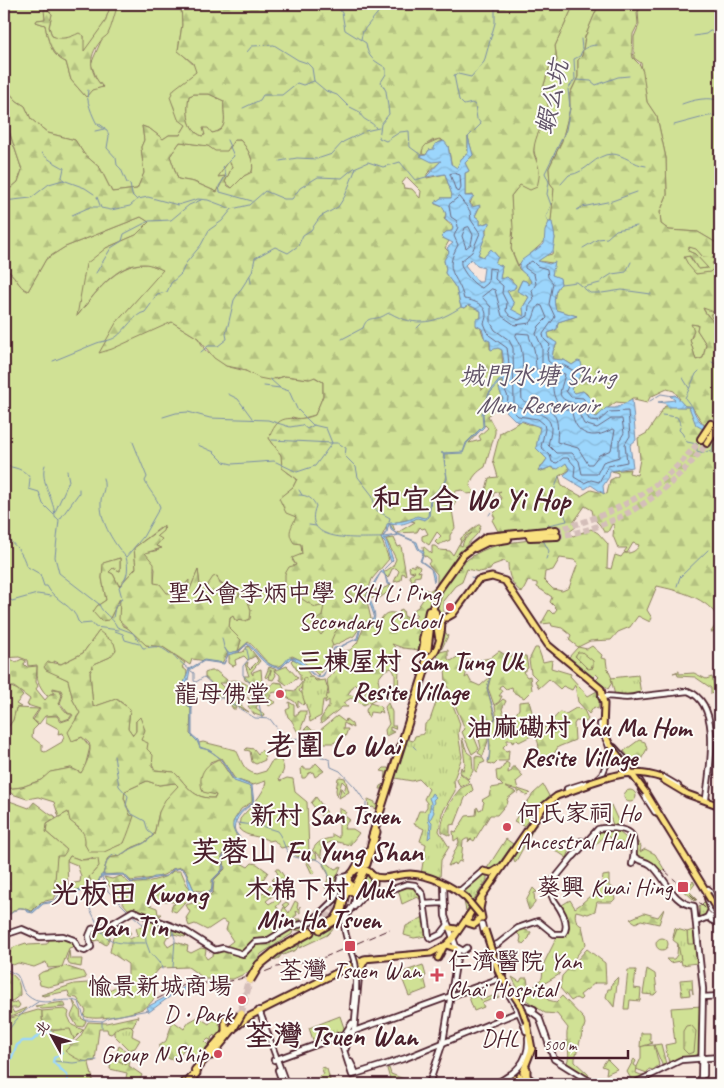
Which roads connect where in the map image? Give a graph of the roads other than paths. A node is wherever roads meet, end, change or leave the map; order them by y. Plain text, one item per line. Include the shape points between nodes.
1 (710, 424) tunnel mouth
2 (718, 426) tunnel mouth
3 (557, 533) tunnel mouth
4 (460, 560) junction
5 (438, 590) junction
6 (453, 614) junction
7 (437, 615) junction
8 (428, 622) dead end
9 (442, 626) junction
10 (439, 638) junction
11 (424, 640) junction
12 (429, 658) junction
13 (602, 697) junction
14 (410, 724) dead end
15 (602, 725) junction
16 (619, 752) junction
17 (610, 755) junction
18 (631, 766) junction
19 (395, 772) dead end
20 (604, 772) junction
21 (637, 773) junction
22 (628, 775) junction
23 (647, 776) junction
24 (609, 778) junction
25 (641, 782) junction
26 (678, 787) junction
27 (567, 790) junction
28 (706, 800) junction
29 (720, 805) edge
30 (657, 812) junction
31 (376, 830) junction
32 (591, 837) junction
33 (371, 842) tunnel mouth
34 (576, 854) junction
35 (499, 868) junction
36 (694, 871) junction
37 (484, 872) junction
38 (355, 881) junction
39 (489, 883) junction
40 (372, 886) junction
41 (463, 889) junction
42 (391, 890) junction
43 (448, 890) junction
44 (487, 890) junction
45 (457, 891) junction
46 (708, 894) junction
47 (365, 895) junction
48 (465, 898) junction
49 (444, 903) junction
50 (425, 904) junction
51 (352, 907) junction
52 (473, 907) junction
53 (720, 912) edge
54 (469, 915) junction
55 (480, 919) junction
56 (709, 920) junction
57 (697, 923) junction
58 (720, 924) edge
59 (320, 929) dead end
60 (310, 932) joint
61 (451, 932) junction
62 (4, 935) edge
63 (491, 944) junction
64 (445, 946) junction
65 (456, 947) junction
66 (467, 948) dead end
67 (370, 956) junction
68 (438, 958) dead end
69 (355, 961) junction
70 (257, 966) junction
71 (346, 967) junction
72 (358, 973) junction
73 (501, 976) junction
74 (250, 978) tunnel mouth
75 (454, 991) junction
76 (450, 996) junction
77 (720, 997) edge
78 (704, 998) junction
79 (442, 999) junction
80 (714, 999) junction
81 (355, 1002) junction
82 (705, 1005) junction
83 (446, 1007) junction
84 (521, 1010) junction
85 (260, 1014) junction
86 (225, 1019) dead end
87 (353, 1021) junction
88 (526, 1023) junction
89 (233, 1025) junction
90 (354, 1030) junction
91 (339, 1036) junction
92 (442, 1042) junction
93 (345, 1048) junction
94 (530, 1050) junction
95 (211, 1053) junction
96 (701, 1058) junction
97 (276, 1059) junction
98 (720, 1059) edge
99 (524, 1066) junction
100 (196, 1071) joint
101 (353, 1073) junction
102 (583, 1078) junction
103 (520, 1081) edge
104 (501, 1083) edge
105 (185, 1084) edge
106 (284, 1084) edge
107 (428, 1084) edge
108 (495, 1084) edge
109 (552, 1084) edge
110 (594, 1084) edge
111 (633, 1084) edge
112 (702, 1084) edge

1 - 2 highway via 704,441
3 - 4 highway via 487,540
4 - 5 highway
4 - 7 highway via 445,584
5 - 11 highway via 428,613
5 - 31 highway via 423,676
6 - 7 main road via 446,618
6 - 9 main road
6 - 13 main road via 478,580 492,576 502,579 510,586 548,645 597,686
7 - 9 main road
7 - 10 highway
7 - 12 highway
8 - 11 main road
9 - 10 main road
10 - 12 main road via 435,653
11 - 12 main road via 422,651
13 - 15 main road
13 - 28 main road via 624,699 687,690 692,692 710,716
14 - 19 highway
15 - 16 main road
15 - 17 main road
15 - 30 main road, bridge via 610,745
16 - 17 main road
16 - 18 main road
17 - 20 main road
18 - 21 main road
18 - 22 main road
20 - 24 main road
20 - 27 main road via 596,780
21 - 22 main road
21 - 23 main road
21 - 25 main road
21 - 26 main road via 662,776
22 - 24 main road
22 - 30 main road
23 - 25 main road
23 - 26 main road
24 - 27 main road
25 - 30 main road
26 - 27 main road, bridge via 657,776 631,772 616,773
26 - 28 main road
27 - 35 main road via 542,804
27 - 44 main road via 544,806
28 - 29 main road
30 - 36 main road
31 - 33 highway
31 - 38 highway
32 - 34 main road
32 - 34 main road via 581,844
32 - 57 main road via 600,828 628,831 632,837 632,864 640,861 651,865 679,901 694,905
34 - 63 main road via 548,888 567,925 563,934 554,934 538,921 518,928 500,942
35 - 37 main road
35 - 39 main road
36 - 46 main road
36 - 53 main road
37 - 39 main road
37 - 41 main road
38 - 40 main road
38 - 45 main road via 403,874 420,875
38 - 47 main road
38 - 51 main road via 356,900
38 - 59 highway, bridge via 335,920
38 - 62 main road via 340,878 338,895 308,923 290,927 268,941 255,942 242,954 223,948 214,949 186,931 131,911 120,920 90,933 90,947 83,951 73,940 61,935 40,937 23,929
39 - 52 main road
40 - 42 main road via 373,892 378,894
40 - 43 main road via 380,880 408,876 424,878 444,885
40 - 47 main road
41 - 45 main road
41 - 48 main road
42 - 47 main road via 379,896
42 - 50 main road via 408,882 418,884 423,890
43 - 48 main road
43 - 49 main road
44 - 52 main road
44 - 55 main road via 480,906
45 - 48 main road
46 - 53 main road, bridge
46 - 56 main road
47 - 51 main road
48 - 55 main road, bridge
49 - 50 main road
49 - 61 main road
50 - 61 main road via 428,936 431,939
51 - 81 main road, bridge via 346,927 357,967
52 - 54 main road
52 - 61 main road
53 - 56 main road
54 - 55 main road via 469,924 474,926
54 - 61 main road
55 - 63 main road, bridge
55 - 88 main road, bridge via 498,973 521,1007
55 - 88 main road, bridge via 499,973 522,1006
56 - 57 main road
56 - 58 main road
57 - 78 main road
60 - 70 highway via 274,952
60 - 70 highway via 270,952
61 - 64 main road
61 - 65 main road
61 - 67 main road via 444,943 432,950
63 - 73 main road
63 - 73 main road
64 - 65 main road
64 - 67 main road via 426,954
64 - 68 main road
65 - 66 main road via 462,951
65 - 75 main road
65 - 76 main road
67 - 69 main road
67 - 72 main road via 363,961
69 - 71 main road
69 - 72 main road
69 - 85 main road
70 - 74 highway, bridge
71 - 72 main road
71 - 85 main road
72 - 81 main road
73 - 75 main road
73 - 76 main road
73 - 84 main road
73 - 84 main road via 506,992
75 - 76 main road
76 - 79 main road
76 - 83 main road
76 - 90 main road
76 - 92 main road
77 - 78 main road
77 - 80 main road
78 - 80 main road
78 - 82 main road
78 - 96 main road
79 - 83 main road
79 - 90 main road
80 - 82 main road
81 - 87 main road
82 - 96 main road
83 - 92 main road
84 - 92 main road
84 - 94 main road
84 - 102 main road via 533,1011 539,1017 553,1057 563,1069
84 - 102 main road via 536,1010 554,1056
85 - 89 main road
85 - 97 main road via 273,1042
85 - 97 main road via 264,1035
86 - 89 main road
87 - 90 main road
87 - 91 main road
88 - 94 main road
88 - 94 main road
89 - 95 highway
89 - 95 main road
90 - 91 main road
90 - 93 main road
91 - 93 main road
91 - 93 main road
91 - 97 main road
92 - 101 main road via 400,1060
92 - 107 main road
93 - 101 main road
93 - 101 main road
94 - 99 main road
94 - 103 main road
95 - 100 highway
96 - 98 main road
96 - 98 main road
96 - 111 main road via 678,1061
96 - 112 main road
97 - 106 main road
99 - 103 main road
99 - 103 highway via 526,1077
99 - 104 main road
100 - 105 highway
102 - 110 main road
103 - 104 main road
103 - 109 highway
104 - 108 main road

